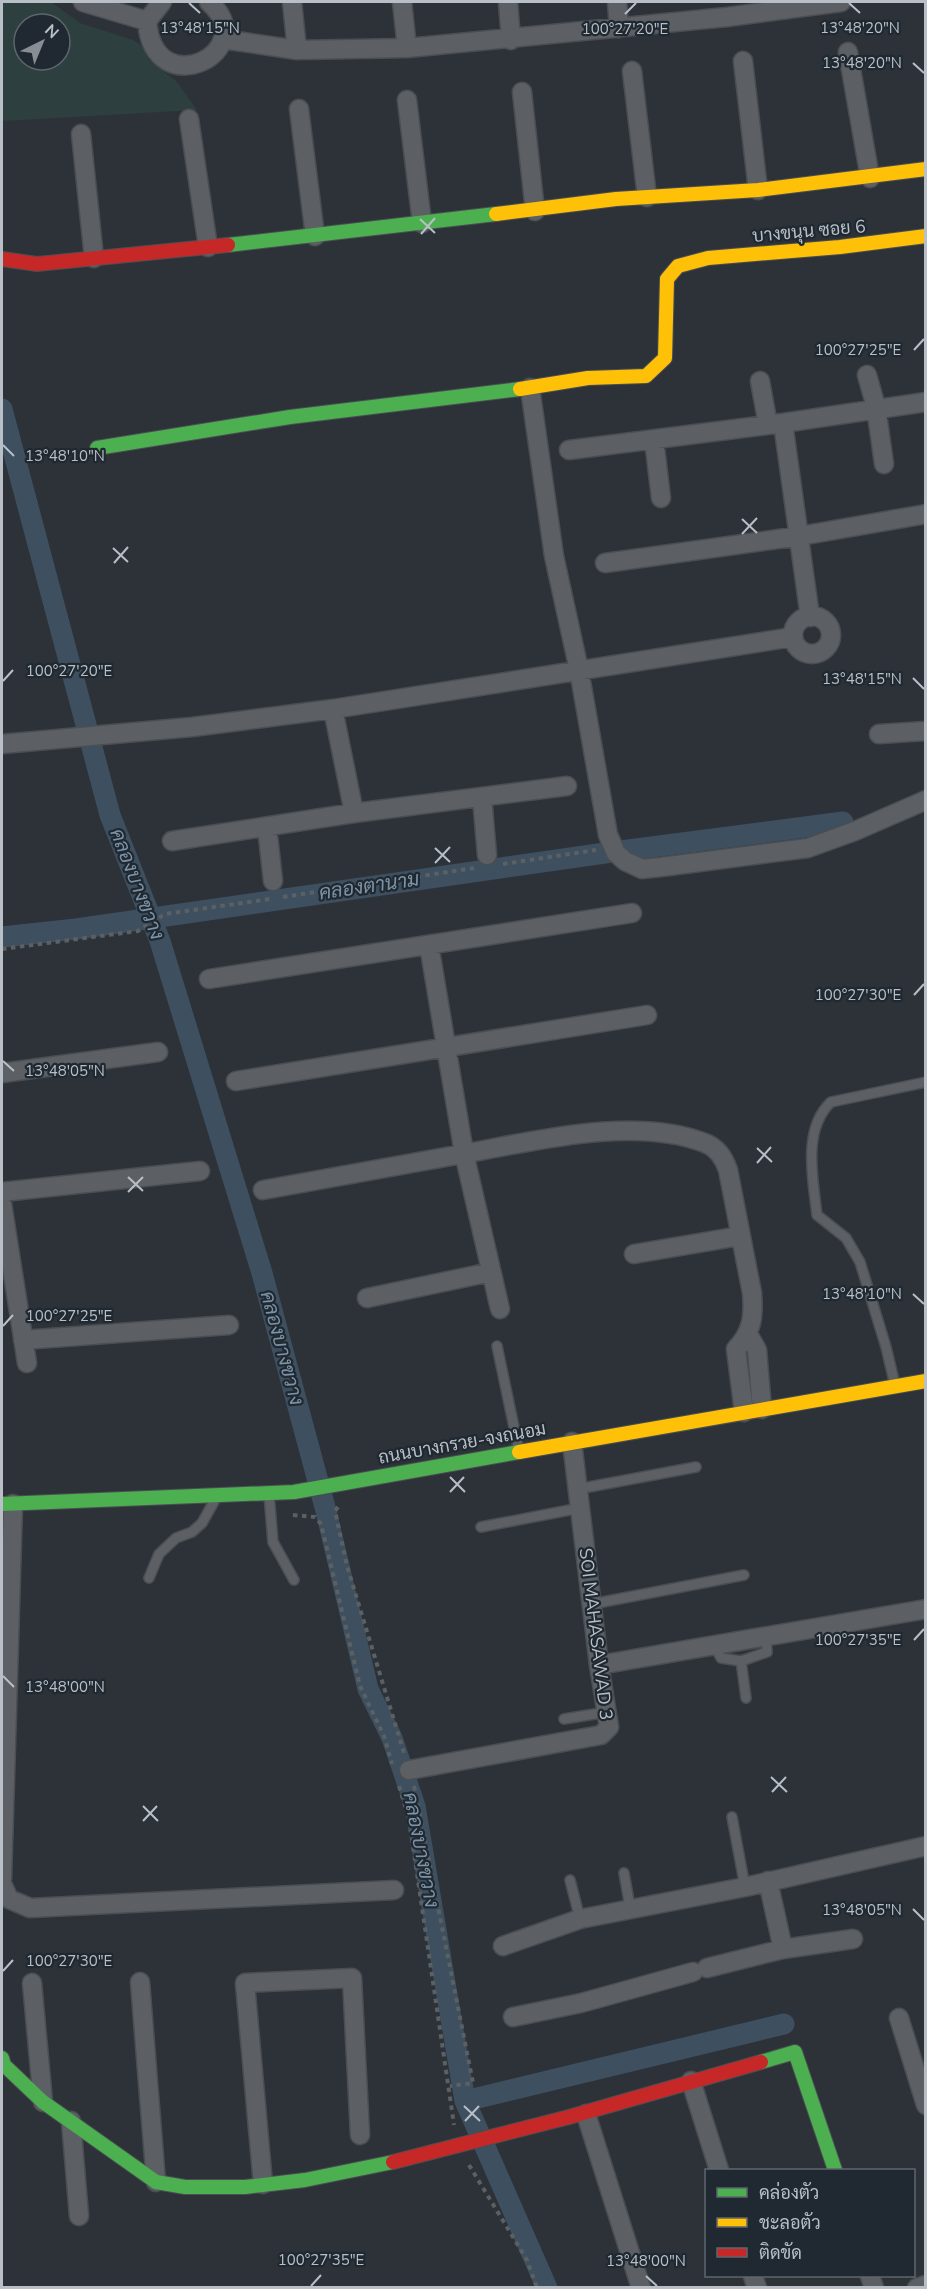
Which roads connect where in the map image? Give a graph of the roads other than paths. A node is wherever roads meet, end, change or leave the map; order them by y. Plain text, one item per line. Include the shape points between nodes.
1 (84, 2) edge
2 (162, 2) edge
3 (209, 2) edge
4 (292, 2) edge
5 (402, 2) edge
6 (508, 2) edge
7 (617, 2) edge
8 (836, 2) edge
9 (842, 2) edge
10 (726, 9) edge
11 (147, 21) junction
12 (620, 28) junction
13 (223, 39) junction
14 (511, 40) junction
15 (407, 48) junction
16 (297, 50) junction
17 (848, 52) dead end
18 (743, 61) dead end
19 (632, 71) dead end
20 (522, 92) dead end
21 (407, 100) dead end
22 (299, 109) dead end
23 (189, 120) dead end
24 (81, 134) dead end
25 (926, 169) edge
26 (870, 178) junction
27 (758, 190) junction
28 (647, 197) junction
29 (535, 211) junction
30 (422, 222) junction
31 (315, 236) junction
32 (926, 236) edge
33 (208, 247) junction
34 (94, 258) junction
35 (2, 259) edge
36 (867, 375) dead end
37 (760, 381) dead end
38 (530, 388) junction
39 (926, 402) edge
40 (876, 407) junction
41 (775, 424) junction
42 (654, 440) junction
43 (97, 448) dead end
44 (569, 450) dead end
45 (884, 464) dead end
46 (661, 498) dead end
47 (925, 517) edge
48 (800, 536) junction
49 (605, 564) dead end
50 (810, 617) junction
51 (793, 637) junction
52 (579, 670) junction
53 (333, 709) junction
54 (926, 731) edge
55 (879, 734) dead end
56 (2, 744) edge
57 (567, 786) dead end
58 (482, 797) junction
59 (926, 800) edge
60 (354, 813) junction
61 (267, 827) junction
62 (172, 841) dead end
63 (488, 862) road end
64 (273, 881) dead end
65 (632, 913) dead end
66 (429, 945) junction
67 (209, 979) dead end
68 (647, 1015) dead end
69 (447, 1046) junction
70 (158, 1052) dead end
71 (2, 1073) edge
72 (236, 1081) dead end
73 (926, 1082) edge
74 (464, 1153) junction
75 (200, 1171) dead end
76 (263, 1190) dead end
77 (2, 1192) edge
78 (2, 1204) edge
79 (740, 1236) junction
80 (634, 1254) dead end
81 (491, 1272) junction
82 (367, 1298) dead end
83 (500, 1309) dead end
84 (229, 1325) dead end
85 (749, 1336) junction
86 (23, 1340) junction
87 (497, 1346) dead end
88 (27, 1363) dead end
89 (926, 1381) edge
90 (895, 1386) junction
91 (762, 1409) junction
92 (744, 1412) junction
93 (572, 1442) junction
94 (519, 1451) junction
95 (696, 1467) dead end
96 (578, 1489) junction
97 (269, 1494) junction
98 (217, 1497) junction
99 (7, 1504) edge
100 (580, 1508) junction
101 (481, 1527) dead end
102 (744, 1575) dead end
103 (149, 1578) dead end
104 (294, 1580) dead end
105 (592, 1604) junction
106 (926, 1609) edge
107 (766, 1636) junction
108 (714, 1645) junction
109 (741, 1661) junction
110 (599, 1665) junction
111 (746, 1698) dead end
112 (607, 1713) junction
113 (564, 1719) dead end
114 (409, 1770) dead end
115 (732, 1817) dead end
116 (925, 1850) edge
117 (624, 1873) dead end
118 (2, 1879) edge
119 (570, 1880) dead end
120 (768, 1881) junction
121 (2, 1884) edge
122 (745, 1887) junction
123 (394, 1890) dead end
124 (630, 1907) junction
125 (580, 1919) junction
126 (853, 1939) dead end
127 (503, 1946) dead end
128 (783, 1948) junction
129 (140, 1982) dead end
130 (32, 1983) dead end
131 (513, 2017) dead end
132 (899, 2018) dead end
133 (2, 2062) edge
134 (691, 2081) junction
135 (43, 2102) junction
136 (926, 2104) edge
137 (577, 2115) junction
138 (70, 2121) junction
139 (360, 2135) dead end
140 (719, 2169) edge
141 (835, 2169) edge
142 (156, 2182) junction
143 (263, 2184) junction
144 (79, 2216) dead end
145 (926, 2285) edge
146 (640, 2288) edge
147 (917, 2288) edge

1 - 11 street
2 - 11 street
3 - 13 street via 220,13
4 - 16 street
5 - 15 street
6 - 14 street
7 - 12 street
8 - 9 street
8 - 10 street
10 - 12 street
11 - 13 street via 154,48 171,63 202,63 212,57
12 - 14 street
13 - 16 street
14 - 15 street
15 - 16 street
17 - 26 street
18 - 27 street
19 - 28 street
20 - 29 street
21 - 30 street
22 - 31 street
23 - 33 street
24 - 34 street
25 - 26 street
26 - 27 street
27 - 28 street
28 - 29 street
29 - 30 street
30 - 31 street
31 - 33 street
32 - 38 street, บางขนุน ซอย 6 via 708,258 678,266 667,279 665,358 654,370 646,376 588,378
33 - 34 street
34 - 35 street via 37,264
36 - 40 street
37 - 41 street
38 - 43 street, บางขนุน ซอย 6 via 211,428
38 - 52 street via 554,556
39 - 40 street
40 - 41 street
40 - 45 street
41 - 42 street
41 - 48 street
42 - 44 street
42 - 46 street
47 - 48 street
48 - 49 street
48 - 50 street
50 - 51 street via 798,623
50 - 51 street via 817,617 828,627 831,634 826,648 806,653
51 - 52 street
52 - 53 street
52 - 59 street via 608,835 616,853 642,869 808,848
53 - 56 street via 192,727
53 - 60 street
54 - 55 street
57 - 58 street
58 - 60 street
58 - 63 street
60 - 61 street
61 - 62 street
61 - 64 street
65 - 66 street
66 - 67 street
66 - 69 street
68 - 69 street
69 - 72 street
69 - 74 street
70 - 71 street
73 - 90 lane via 831,1102 821,1112 811,1161 818,1215 846,1238 860,1262
74 - 76 street
74 - 79 street via 591,1132 661,1133 708,1144 723,1156 729,1170
74 - 81 street
75 - 77 street
78 - 86 street
79 - 80 street
79 - 85 street via 753,1308
81 - 82 street
81 - 83 street
84 - 86 street
85 - 91 street via 757,1350
85 - 92 street via 736,1349
86 - 88 street
87 - 94 lane
89 - 90 street, ถนนบางกรวย-จงถนอม
90 - 91 street, ถนนบางกรวย-จงถนอม
91 - 92 street, ถนนบางกรวย-จงถนอม
92 - 93 street, ถนนบางกรวย-จงถนอม
93 - 94 street, ถนนบางกรวย-จงถนอม
93 - 96 street, SOI MAHASAWAD 3
94 - 97 street, ถนนบางกรวย-จงถนอม
95 - 96 lane
96 - 100 street, SOI MAHASAWAD 3
97 - 98 street, ถนนบางกรวย-จงถนอม
97 - 104 lane via 273,1542
98 - 99 street, ถนนบางกรวย-จงถนอม
98 - 103 lane via 202,1523 176,1538 159,1554
99 - 118 street
100 - 101 lane
100 - 105 street, SOI MAHASAWAD 3
102 - 105 lane
105 - 110 street, SOI MAHASAWAD 3
106 - 107 street
107 - 108 street
107 - 109 lane via 767,1652
108 - 109 lane via 721,1658
108 - 110 street
109 - 111 lane
110 - 112 street, SOI MAHASAWAD 3
112 - 113 lane
112 - 114 street, SOI MAHASAWAD 3 via 609,1727 601,1736
115 - 122 lane
116 - 120 street
117 - 124 lane
119 - 125 lane
120 - 122 street
120 - 128 street
121 - 123 street via 9,1899 30,1908
122 - 124 street
124 - 125 street
125 - 127 street
126 - 128 street
128 - 131 street via 581,2003
129 - 142 street
130 - 135 street
132 - 136 street
133 - 135 street
134 - 137 street
134 - 140 street
134 - 141 street via 795,2052
135 - 138 street
137 - 143 street, bridge via 393,2162
137 - 146 street
138 - 142 street
138 - 144 street
139 - 143 street via 352,1978 245,1983
142 - 143 street via 213,2189
145 - 147 street

